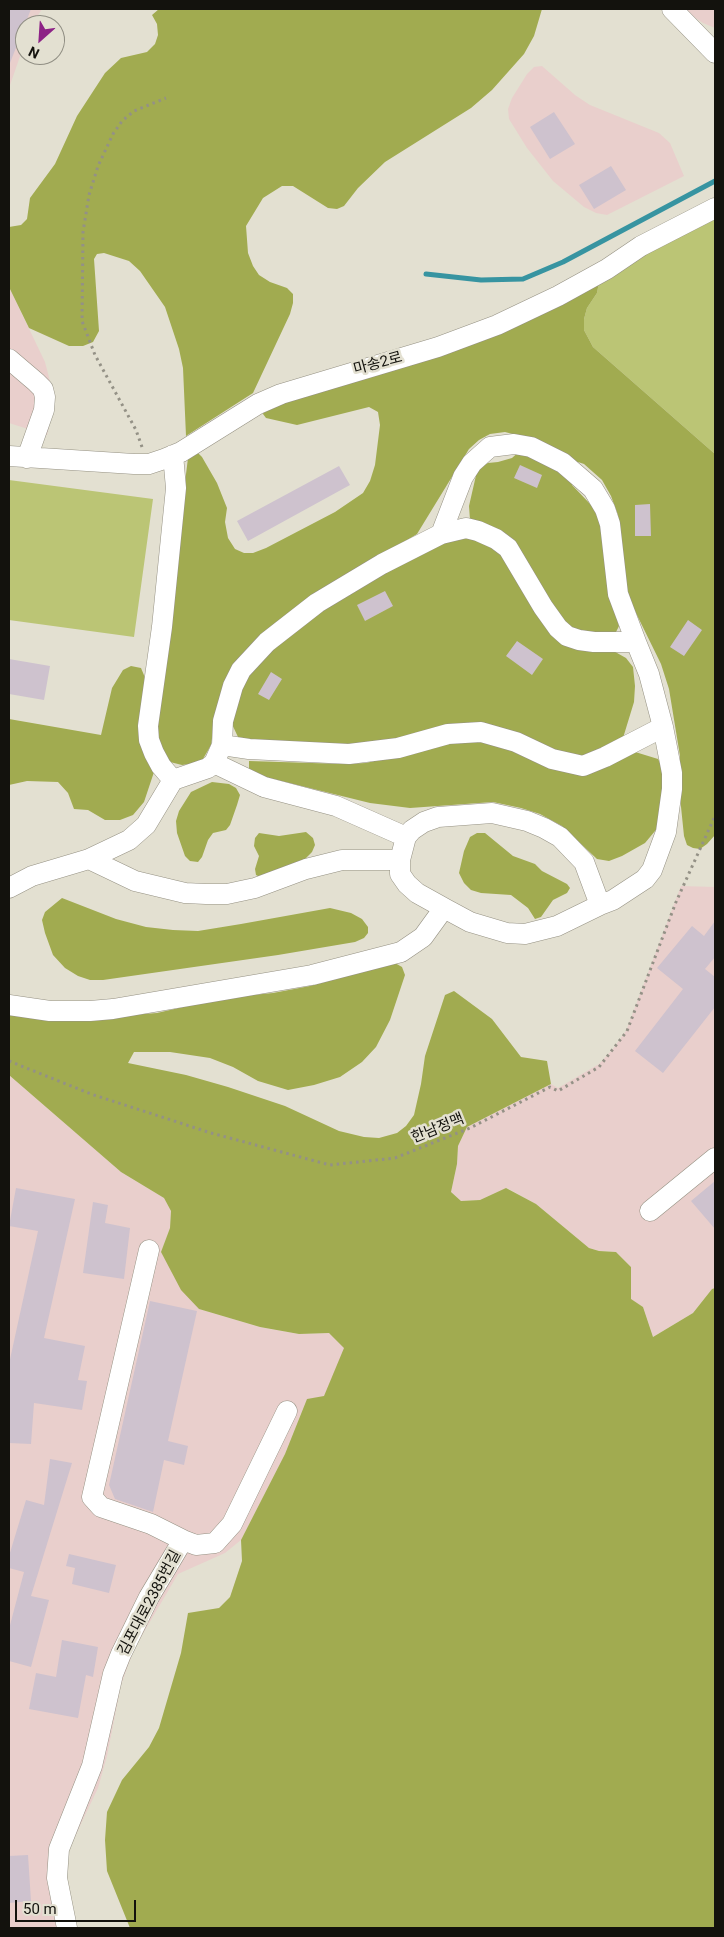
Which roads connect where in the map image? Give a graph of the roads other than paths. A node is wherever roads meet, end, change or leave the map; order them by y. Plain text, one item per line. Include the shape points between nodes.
1 (672, 9) edge
2 (715, 53) edge
3 (715, 208) edge
4 (9, 360) edge
5 (173, 455) junction
6 (18, 457) edge
7 (441, 534) junction
8 (636, 642) junction
9 (663, 727) junction
10 (222, 745) junction
11 (214, 763) junction
12 (174, 780) junction
13 (406, 837) junction
14 (89, 859) junction
15 (400, 860) junction
16 (9, 888) edge
17 (600, 906) junction
18 (444, 908) junction
19 (9, 1005) edge
20 (715, 1158) edge
21 (650, 1211) dead end
22 (149, 1250) dead end
23 (287, 1410) dead end
24 (184, 1540) junction
25 (66, 1928) edge

1 - 2 street
3 - 5 street, 마송2로 via 641,246 608,269 558,296 497,325 438,347 281,394 258,404
4 - 6 street, 마송2로 via 36,382 45,398 44,410
5 - 6 street, 마송2로 via 149,464
5 - 12 street via 176,488 148,726 154,753
7 - 8 street via 466,528 496,539 508,548 543,607 568,636 594,642
7 - 8 street via 463,477 472,463 490,448 514,444 530,447 563,463 593,489 605,509 610,524 618,594
7 - 10 street via 317,603 253,655 241,670 228,699
8 - 9 street via 649,674
9 - 10 street via 583,766 552,759 516,742 481,732 448,734 398,748 350,754
9 - 17 street via 672,789 666,832 659,852 645,879
10 - 11 street
11 - 12 street via 200,772
11 - 13 street via 264,786 336,806
12 - 14 street via 138,834
13 - 15 street
13 - 17 street via 424,822 456,814 492,813 527,821 560,838 576,852 584,862
14 - 15 street via 135,881 185,893 206,894 227,894 255,888 326,863 363,858
14 - 16 street via 32,876
15 - 18 street via 400,874 407,884
17 - 18 street via 557,926 525,934 507,933 470,922
18 - 19 street via 423,937 402,952 312,975 113,1009 50,1010
20 - 21 street
22 - 24 street via 92,1497 101,1506
23 - 24 street, 김포대로2385번길 via 225,1534 206,1545
24 - 25 street, 김포대로2385번길 via 149,1597 120,1654 92,1766 59,1848 57,1878

